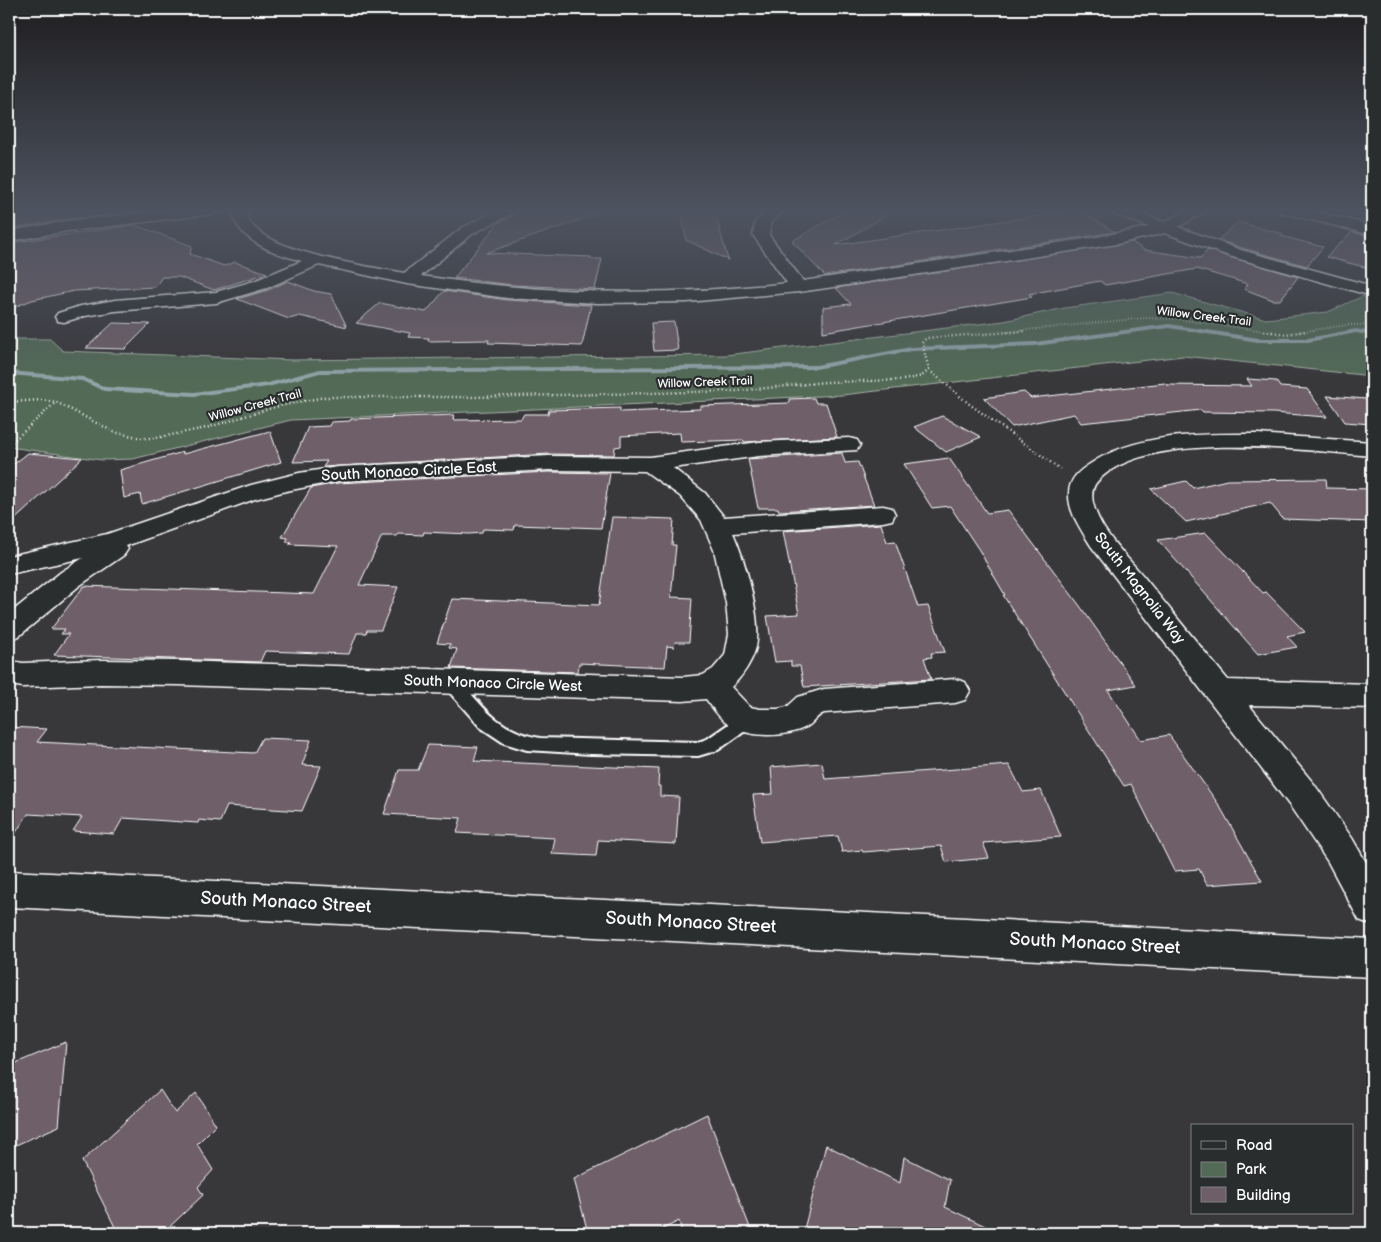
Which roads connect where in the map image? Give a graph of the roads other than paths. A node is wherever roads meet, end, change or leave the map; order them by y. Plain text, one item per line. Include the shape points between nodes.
1 (302, 267) edge
2 (350, 267) edge
3 (422, 267) edge
4 (785, 267) edge
5 (928, 267) edge
6 (1285, 267) edge
7 (407, 279) junction
8 (799, 286) junction
9 (1372, 291) edge
10 (64, 317) dead end
11 (849, 445) dead end
12 (1372, 449) edge
13 (650, 464) junction
14 (883, 514) dead end
15 (718, 526) junction
16 (146, 531) junction
17 (9, 565) edge
18 (9, 629) edge
19 (9, 672) edge
20 (450, 681) junction
21 (713, 684) junction
22 (954, 691) dead end
23 (1222, 692) junction
24 (1372, 696) edge
25 (748, 719) junction
26 (9, 889) edge
27 (1372, 907) edge
28 (1372, 958) edge

1 - 10 street via 267,283 218,297 112,305
2 - 7 street
3 - 7 street
4 - 8 street
5 - 8 street
6 - 9 street
7 - 8 street via 511,293 584,298 694,296
11 - 13 street, South Monaco Circle East via 760,449
12 - 23 street, South Magnolia Way via 1248,439 1154,446 1119,455 1085,478 1081,503 1100,540
13 - 15 street via 686,488
13 - 16 street, South Monaco Circle East via 549,463 305,478 235,497
14 - 15 street
15 - 21 street via 740,603 742,645 729,671
16 - 17 street via 96,546
16 - 18 street via 70,578
19 - 20 street, South Monaco Circle West via 23,675 178,673
20 - 21 street, South Monaco Circle West via 683,688
20 - 25 lane via 486,722 510,738 540,745 698,749 712,745
21 - 25 street via 727,704
22 - 25 street via 824,701 809,706 796,718 778,722
23 - 24 street
23 - 27 street, South Magnolia Way via 1302,795 1340,850
26 - 28 street, South Monaco Street

